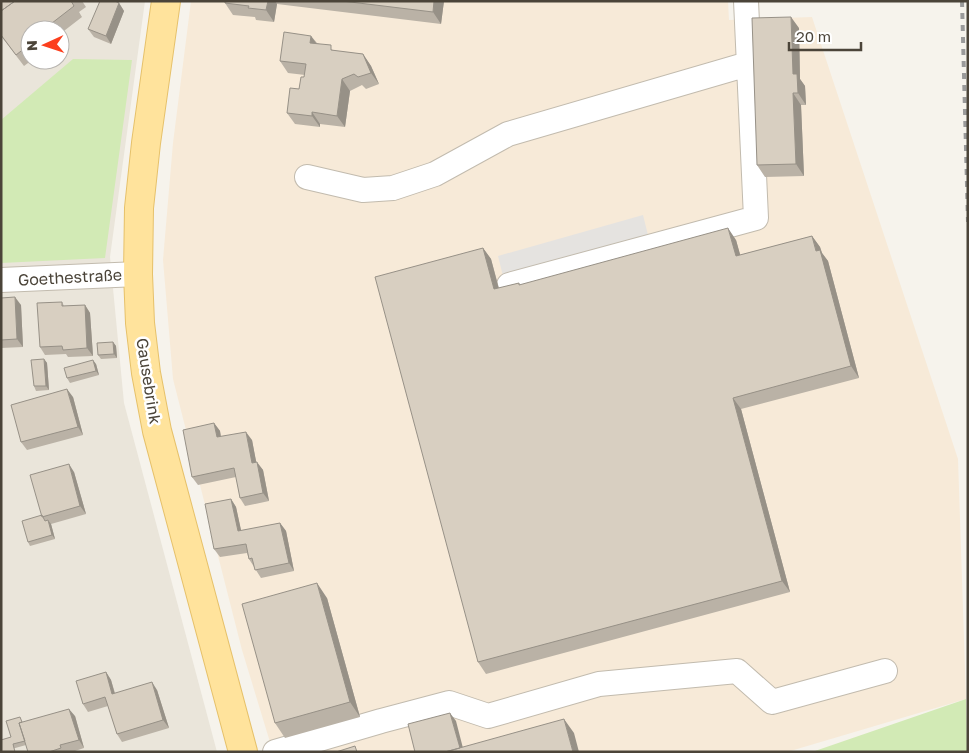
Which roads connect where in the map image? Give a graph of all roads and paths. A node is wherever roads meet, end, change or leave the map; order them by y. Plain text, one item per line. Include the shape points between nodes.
1 (166, 1) edge
2 (746, 1) edge
3 (748, 64) junction
4 (307, 177) dead end
5 (138, 274) junction
6 (1, 280) edge
7 (510, 285) edge
8 (885, 670) dead end
9 (237, 750) edge
10 (275, 752) edge

1 - 5 main road, Gausebrink via 139,208
2 - 3 street
3 - 4 street via 508,134 435,174 393,188 363,190
3 - 7 street via 756,218
5 - 6 street, Goethestraße
5 - 9 main road, Gausebrink via 146,373 157,431
8 - 10 street via 772,702 737,671 599,684 488,716 449,703

